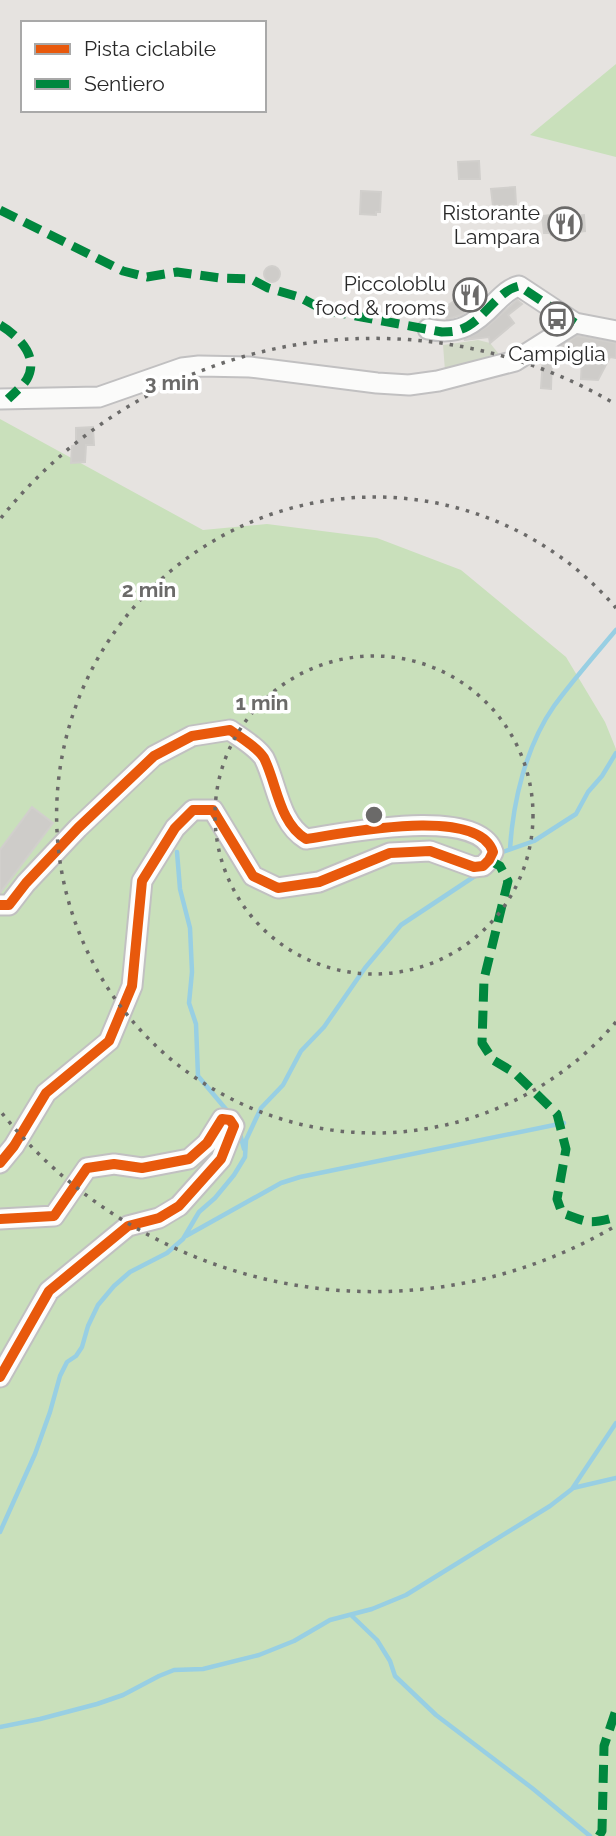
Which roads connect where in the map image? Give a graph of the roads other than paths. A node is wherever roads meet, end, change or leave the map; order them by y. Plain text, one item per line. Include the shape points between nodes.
1 (575, 323) junction
2 (428, 329) dead end
3 (616, 331) edge
4 (0, 399) edge
5 (0, 905) edge
6 (0, 1163) edge
7 (0, 1219) edge
8 (0, 1377) edge

1 - 2 street via 519,286 460,330
1 - 3 street
1 - 4 street via 514,361 409,385 250,367 199,366 99,397
5 - 6 street via 9,905 78,828 154,756 192,736 230,730 263,756 289,824 306,839 400,825 441,825 477,835 493,852 483,866 474,867 430,851 390,853 319,882 278,888 253,876 213,810 193,810 175,828 142,881 132,986 109,1041 46,1093
7 - 8 street via 54,1216 87,1168 114,1164 142,1168 189,1159 207,1143 222,1119 234,1126 221,1159 179,1206 159,1218 128,1226 49,1291

